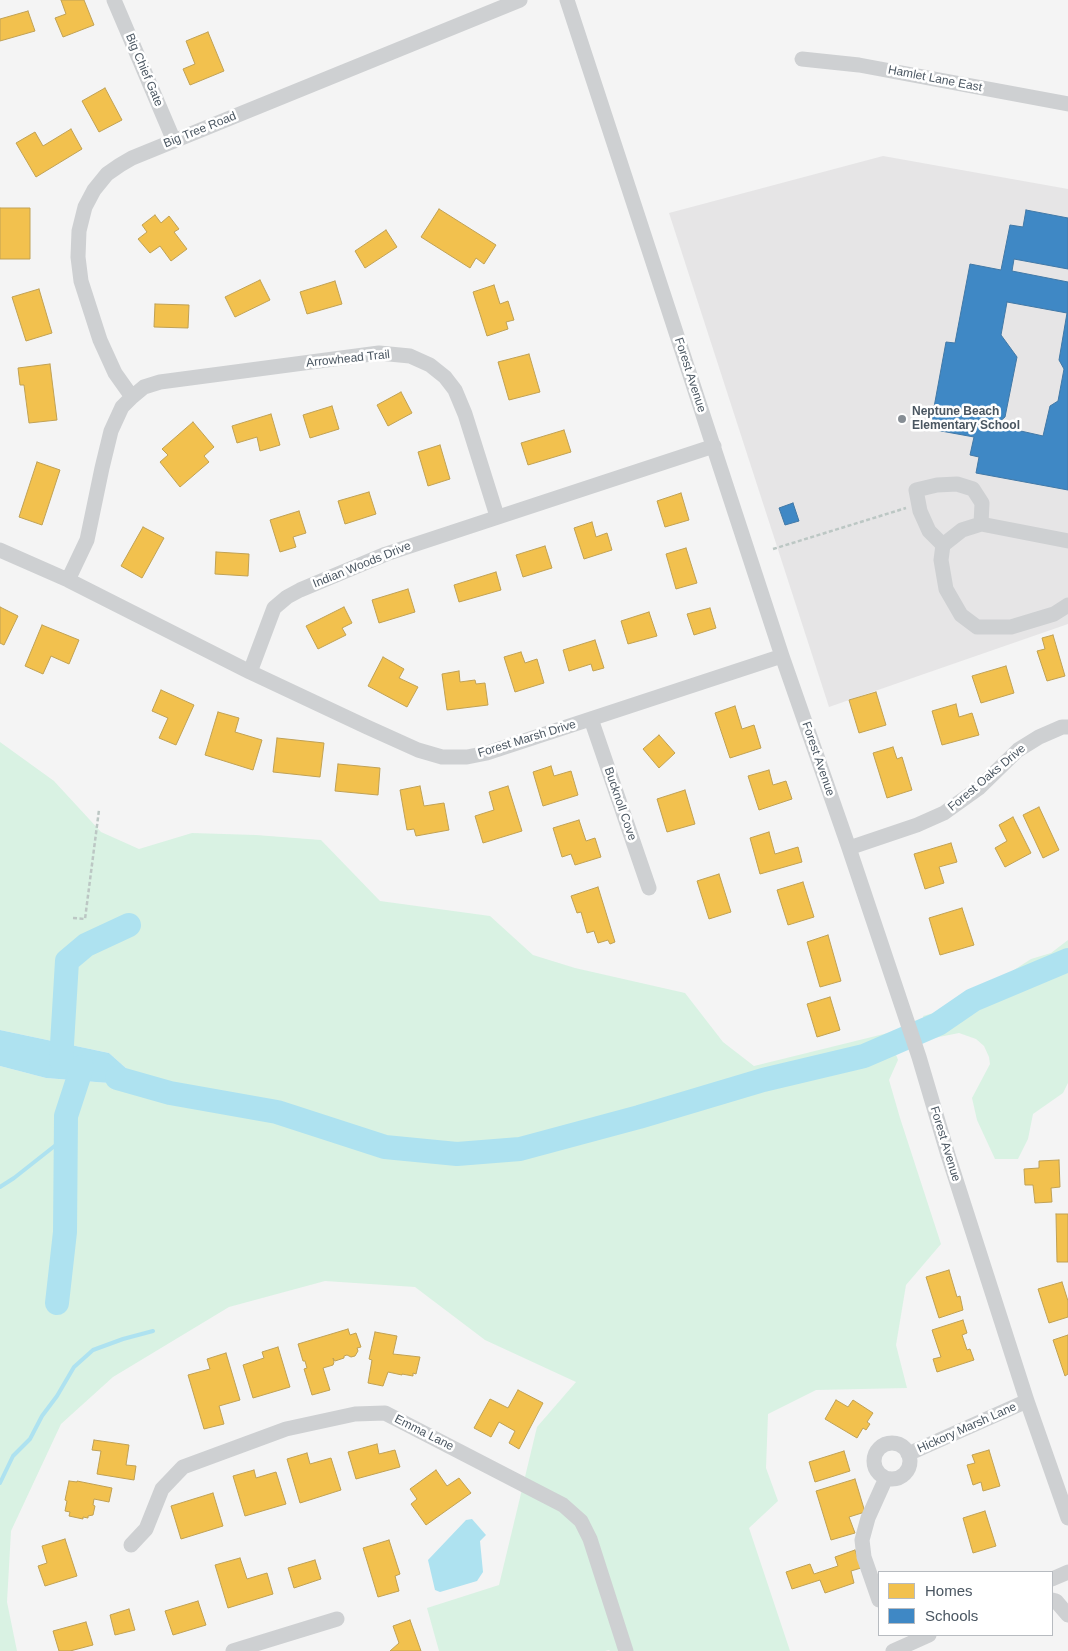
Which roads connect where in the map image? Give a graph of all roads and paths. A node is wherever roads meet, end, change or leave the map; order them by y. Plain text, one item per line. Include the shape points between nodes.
1 (114, 0) edge
2 (520, 0) edge
3 (567, 0) edge
4 (802, 59) dead end
5 (1068, 104) edge
6 (174, 141) junction
7 (132, 397) junction
8 (714, 446) junction
9 (919, 504) junction
10 (497, 516) junction
11 (981, 524) junction
12 (1068, 541) edge
13 (943, 545) junction
14 (773, 549) dead end
15 (0, 550) edge
16 (68, 580) junction
17 (1068, 606) edge
18 (782, 656) junction
19 (250, 672) junction
20 (590, 719) junction
21 (1068, 727) edge
22 (99, 810) dead end
23 (849, 848) junction
24 (649, 888) dead end
25 (73, 918) dead end
26 (1027, 1401) junction
27 (908, 1454) junction
28 (886, 1478) junction
29 (1068, 1518) edge
30 (131, 1545) dead end
31 (1068, 1572) edge
32 (1053, 1579) edge
33 (878, 1597) edge
34 (1053, 1600) edge
35 (1068, 1615) edge
36 (337, 1620) dead end
37 (926, 1636) edge
38 (895, 1645) edge
39 (233, 1651) edge
40 (626, 1651) edge

1 - 6 street, Big Chief Gate
2 - 6 street, Big Tree Road
3 - 8 street, Forest Avenue
4 - 5 street, Hamlet Lane East via 859,65
6 - 7 street, Big Tree Road via 132,158 108,174 85,207 78,231 81,281 88,304 115,373
7 - 10 street, Arrowhead Trail via 144,387 160,382 379,353 410,356 445,377 455,390
7 - 16 street via 122,407 111,431 87,540
8 - 10 street, Indian Woods Drive
8 - 18 street, Forest Avenue
9 - 11 street via 916,490 957,484 973,489 982,503
9 - 13 street via 929,531
9 - 14 path
10 - 19 street, Indian Woods Drive via 386,554 287,597 274,608
11 - 12 street
11 - 13 street via 962,530
13 - 17 street via 940,560 946,588 960,615 977,627 1011,627 1054,614
15 - 16 street
16 - 19 street
18 - 20 street, Forest Marsh Drive
18 - 23 street, Forest Avenue
19 - 20 street, Forest Marsh Drive via 418,750 442,757 487,753
20 - 24 street, Bucknoll Cove
21 - 23 street, Forest Oaks Drive via 1039,737 1018,750 979,788 944,814
22 - 25 path via 85,919
23 - 26 street, Forest Avenue via 919,1057
26 - 27 street, Hickory Marsh Lane
26 - 29 street, Forest Avenue
27 - 28 street, Hickory Marsh Lane via 905,1473 893,1479
27 - 28 street, Hickory Marsh Lane via 897,1444 884,1445 878,1450 874,1462 880,1475
28 - 33 street via 862,1540 864,1557
30 - 40 street, Emma Lane via 146,1529 162,1489 183,1467 286,1429 355,1414 385,1413 563,1505 581,1521 590,1539
31 - 32 street
34 - 35 street
36 - 39 street
37 - 38 street

